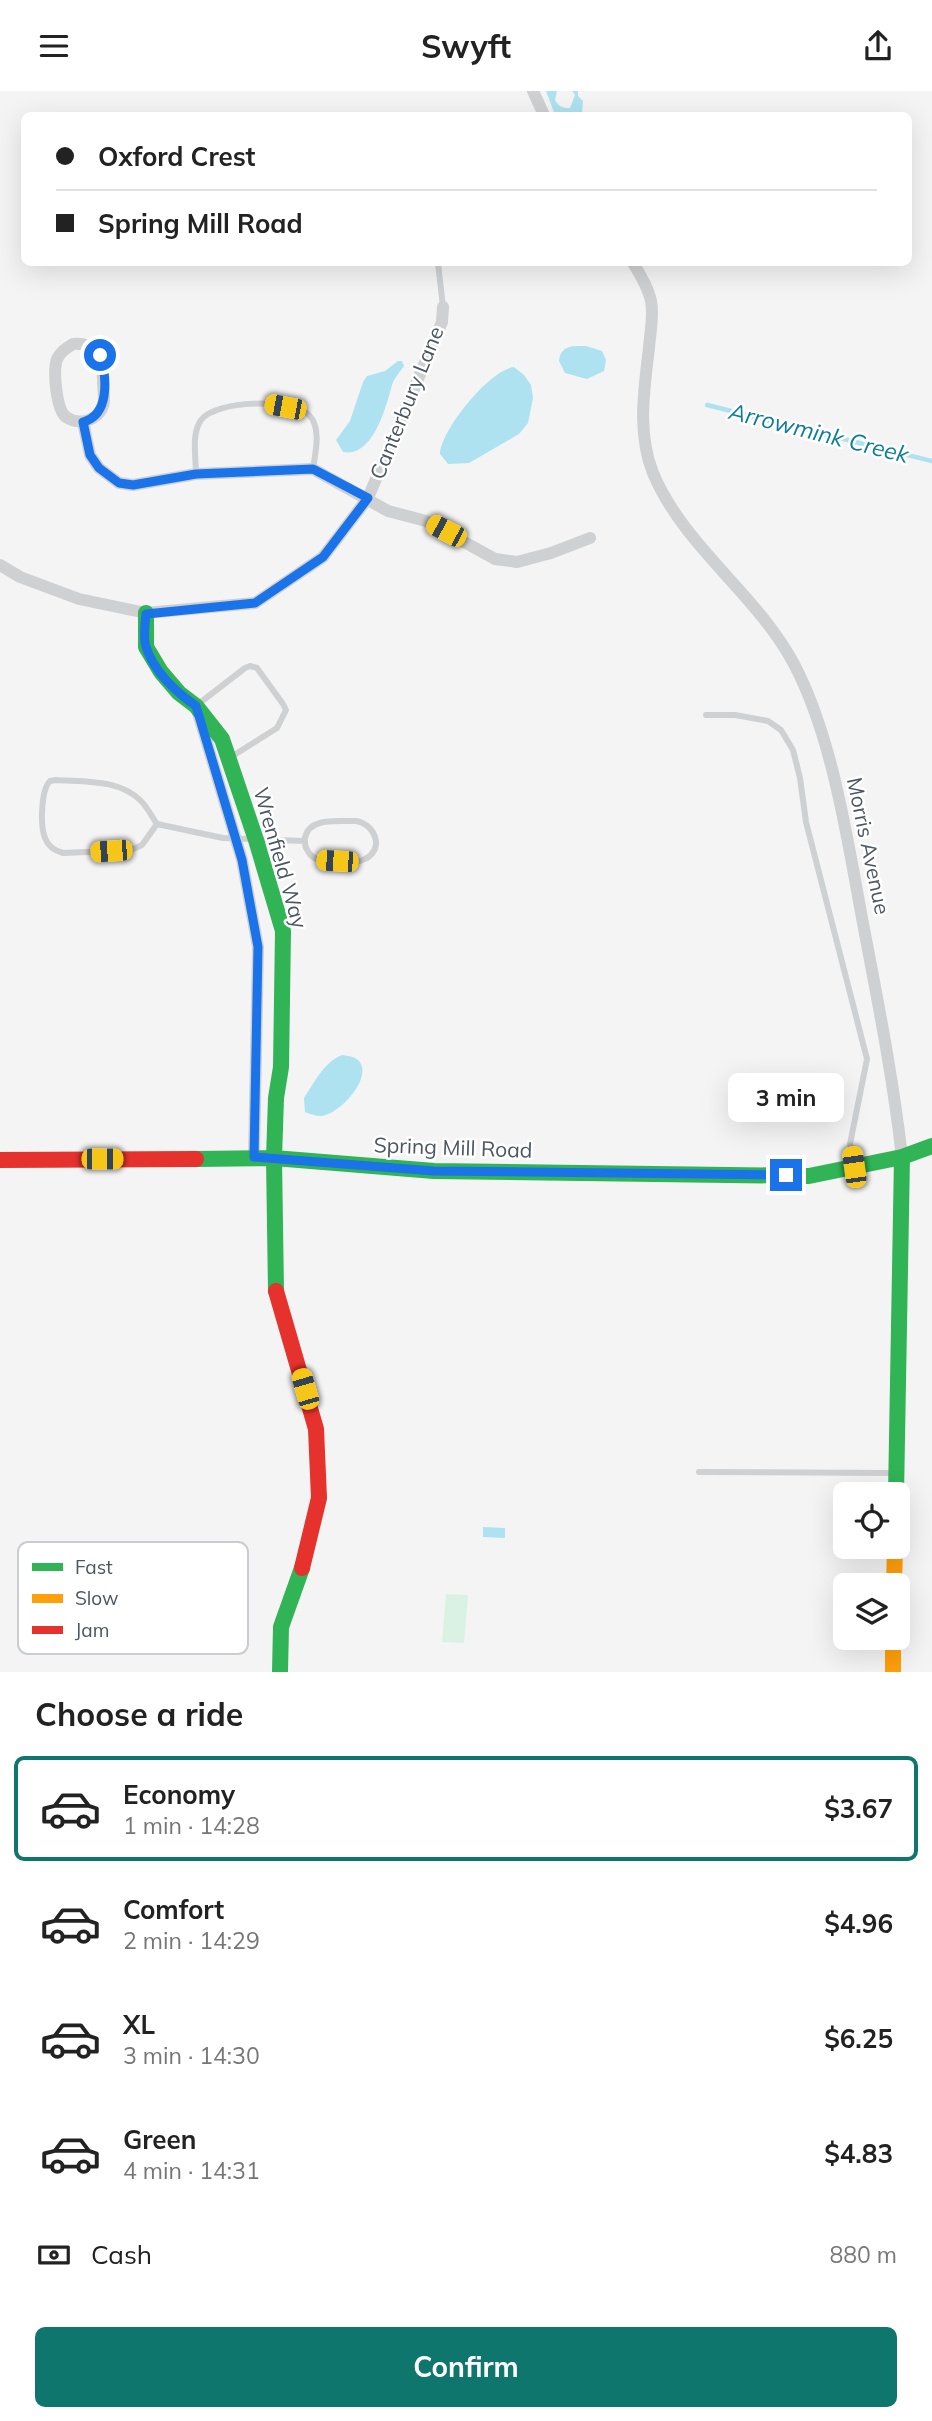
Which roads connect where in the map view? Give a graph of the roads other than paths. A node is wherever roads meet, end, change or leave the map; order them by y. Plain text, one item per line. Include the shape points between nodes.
1 (533, 91) edge
2 (543, 112) edge
3 (438, 266) edge
4 (635, 266) edge
5 (443, 307) joint
6 (83, 422) junction
7 (313, 469) junction
8 (196, 474) junction
9 (368, 498) junction
10 (590, 538) dead end
11 (0, 565) edge
12 (146, 614) junction
13 (196, 706) junction
14 (706, 715) dead end
15 (228, 758) junction
16 (157, 824) junction
17 (236, 838) junction
18 (256, 840) junction
19 (305, 841) junction
20 (281, 1044) junction
21 (255, 1045) junction
22 (255, 1098) junction
23 (276, 1098) junction
24 (932, 1146) edge
25 (254, 1157) junction
26 (902, 1157) junction
27 (274, 1158) junction
28 (0, 1160) edge
29 (854, 1167) junction
30 (699, 1472) dead end
31 (896, 1473) junction
32 (896, 1482) edge
33 (893, 1650) edge
34 (280, 1672) edge
35 (893, 1672) edge

1 - 2 street
3 - 5 lane
4 - 26 street, Morris Avenue via 652,316 643,436 653,473 680,518 768,624 813,702 854,875
5 - 9 street, Canterbury Lane via 442,322
6 - 6 street via 97,416 104,402 100,355 81,344 66,348 56,367 59,407 68,418
6 - 8 street via 90,455 119,483 133,485
7 - 8 street
7 - 8 lane via 316,437 309,415 270,404 235,404 214,409 202,418 196,429
7 - 9 street
9 - 10 street via 388,511 426,521 495,559 517,562
9 - 12 street, Canterbury Lane via 323,557 255,603
11 - 12 street, Canterbury Lane via 79,599
12 - 13 street, Wrenfield Way via 146,647 161,672
13 - 15 street, Wrenfield Way via 222,739
13 - 15 lane via 250,666 257,668 283,704 286,711 278,728
13 - 17 street, Wrenfield Way
14 - 29 lane via 768,721 781,730 793,750 806,823 867,1059 850,1144
15 - 18 street, Wrenfield Way
16 - 16 lane via 131,792 108,784 56,780 44,789 45,838 62,853 131,850 142,845
16 - 17 lane
17 - 18 lane
17 - 21 street, Wrenfield Way via 258,947
18 - 19 lane
18 - 20 street, Wrenfield Way via 283,931
19 - 19 lane via 307,831 317,823 356,821 368,825 377,842 373,854 356,862 317,860 307,851
20 - 21 street
20 - 23 street, Wrenfield Way
21 - 22 street, Wrenfield Way
22 - 23 street
22 - 25 street, Wrenfield Way
23 - 27 street, Wrenfield Way
24 - 26 street, Spring Mill Road
25 - 27 street, Spring Mill Road
25 - 28 street, Spring Mill Road
26 - 29 street, Spring Mill Road
26 - 31 street, Morris Avenue
27 - 29 street, Spring Mill Road via 434,1171 584,1174 809,1176
27 - 34 street, Wrenfield Way via 276,1291 316,1429 319,1498 307,1553 281,1627
30 - 31 lane
31 - 32 street, Morris Avenue
33 - 35 street

